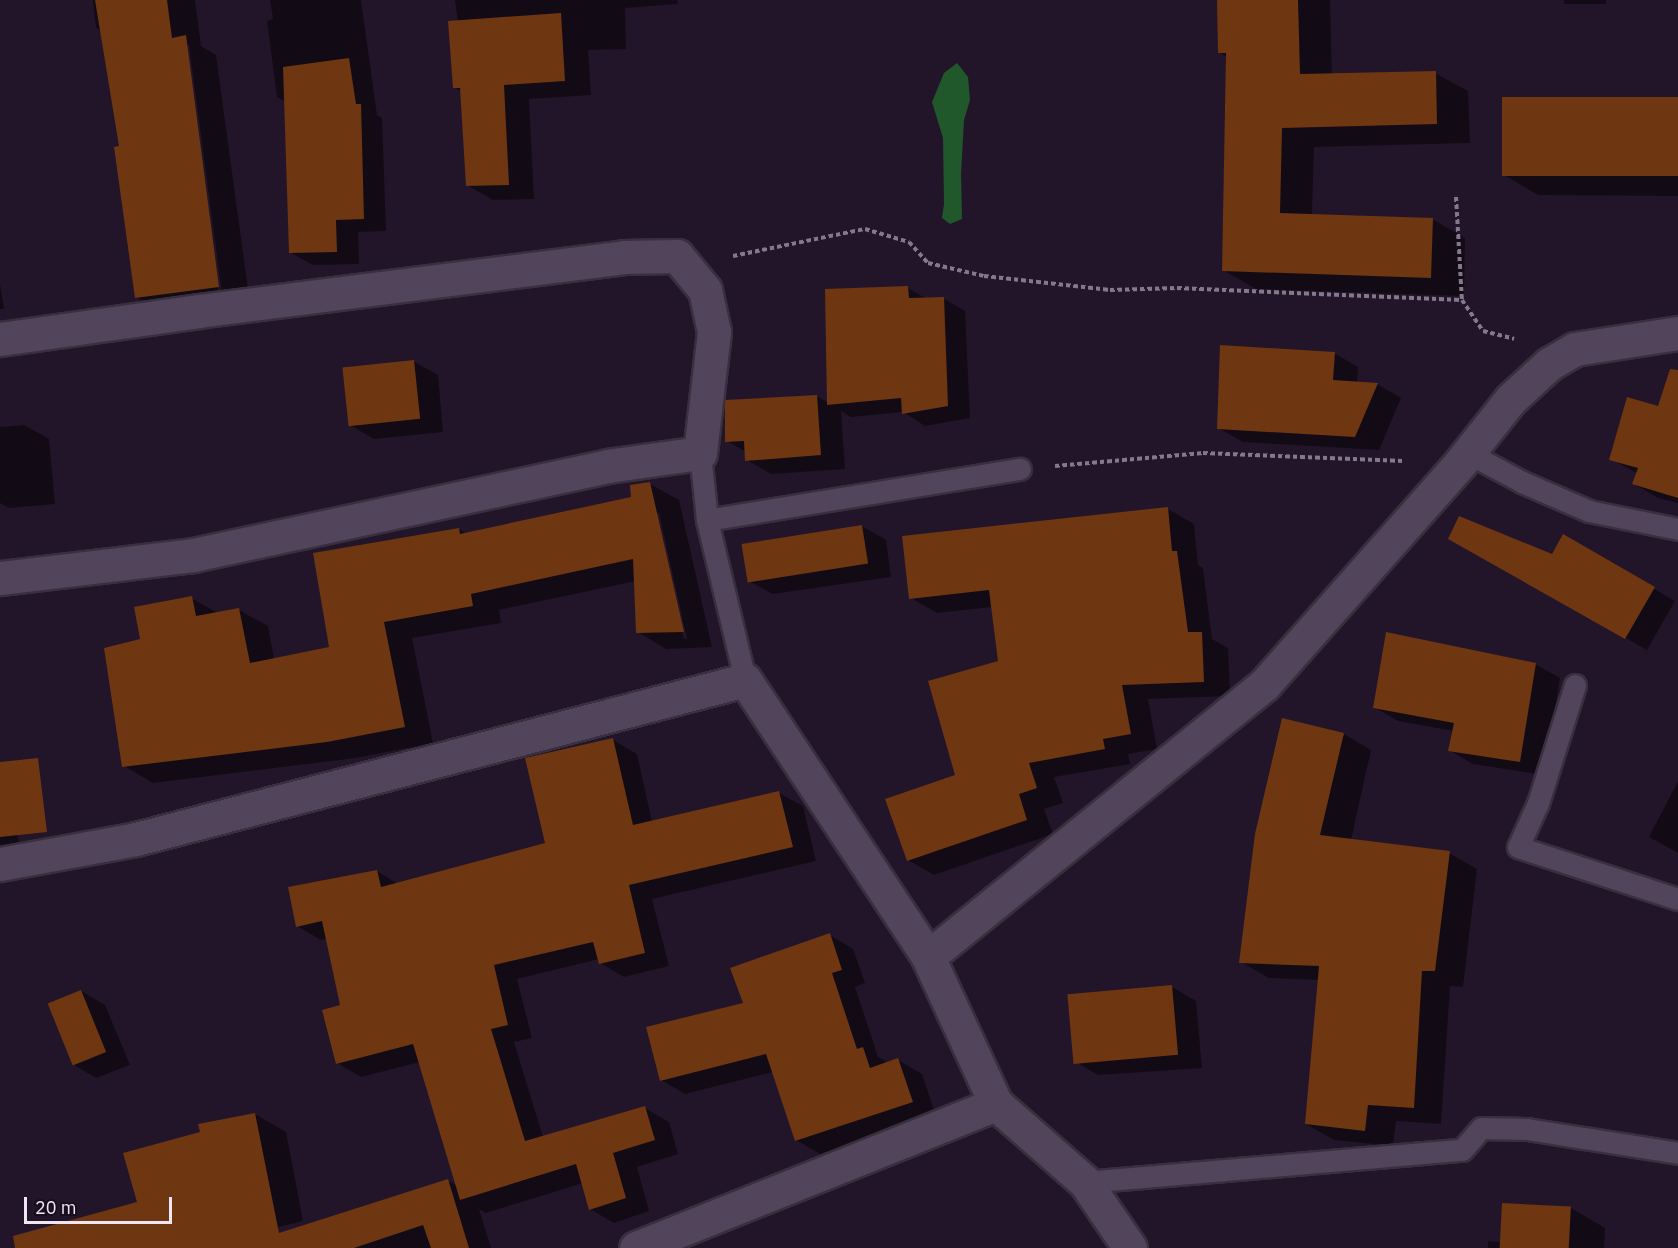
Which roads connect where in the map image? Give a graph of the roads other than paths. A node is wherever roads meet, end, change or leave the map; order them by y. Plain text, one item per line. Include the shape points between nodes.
1 (1678, 333) edge
2 (0, 339) edge
3 (700, 453) junction
4 (1465, 458) junction
5 (1020, 469) road end
6 (707, 520) junction
7 (1678, 529) edge
8 (0, 578) edge
9 (745, 680) junction
10 (1575, 685) dead end
11 (0, 864) edge
12 (1678, 900) edge
13 (928, 957) junction
14 (996, 1104) junction
15 (1678, 1153) edge
16 (1084, 1182) junction
17 (636, 1248) edge
18 (1130, 1248) edge

1 - 4 street via 1575,349 1550,364 1511,399
2 - 3 street via 623,257 677,256 705,290 714,332
3 - 6 lane
3 - 8 street via 608,466 193,555
4 - 7 lane via 1589,511
4 - 13 street via 1264,685
5 - 6 lane
6 - 9 lane
9 - 11 street via 136,839
9 - 13 street
10 - 12 lane via 1538,803 1518,847
13 - 14 street
14 - 16 street
14 - 17 street
15 - 16 lane via 1527,1130 1481,1128 1462,1150
16 - 18 street

